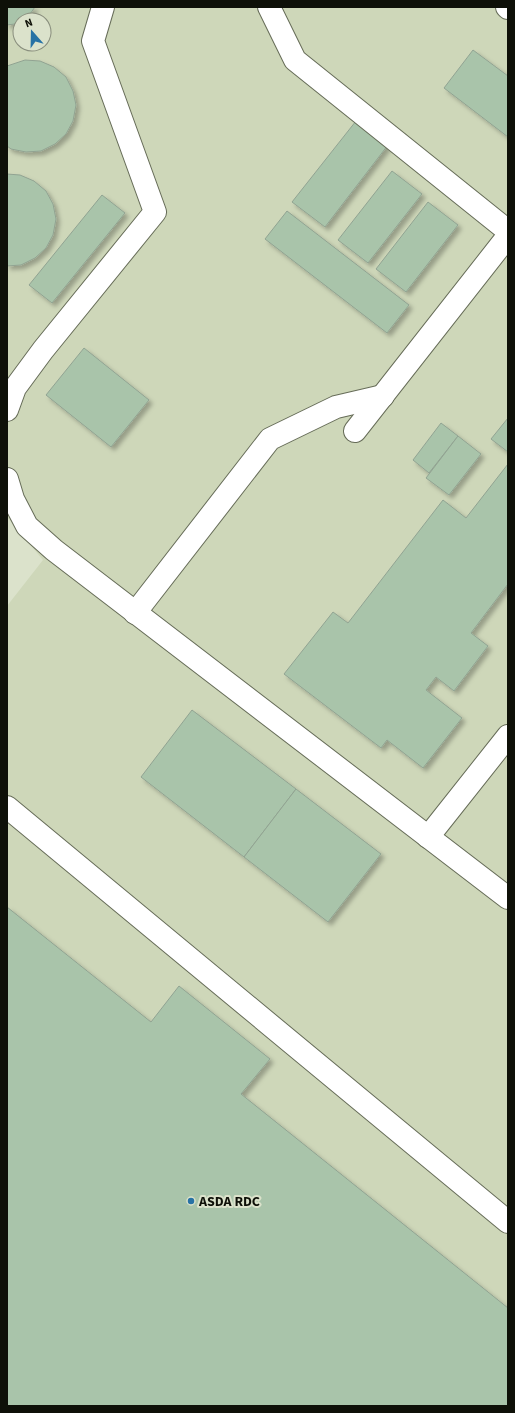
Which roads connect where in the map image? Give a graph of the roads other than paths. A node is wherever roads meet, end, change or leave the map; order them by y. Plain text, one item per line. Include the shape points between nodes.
1 (103, 7) edge
2 (269, 7) edge
3 (508, 231) edge
4 (508, 236) edge
5 (382, 396) junction
6 (7, 410) edge
7 (355, 431) dead end
8 (7, 479) edge
9 (135, 613) junction
10 (508, 736) edge
11 (7, 807) edge
12 (428, 837) junction
13 (508, 898) edge
14 (508, 1222) edge

1 - 6 lane via 92,41 155,212 43,350 15,388
2 - 3 lane via 295,60
4 - 5 lane
5 - 7 lane
5 - 9 lane via 336,407 270,439
8 - 9 lane via 13,499 28,526 54,550
9 - 12 lane
10 - 12 lane
11 - 14 lane
12 - 13 lane

